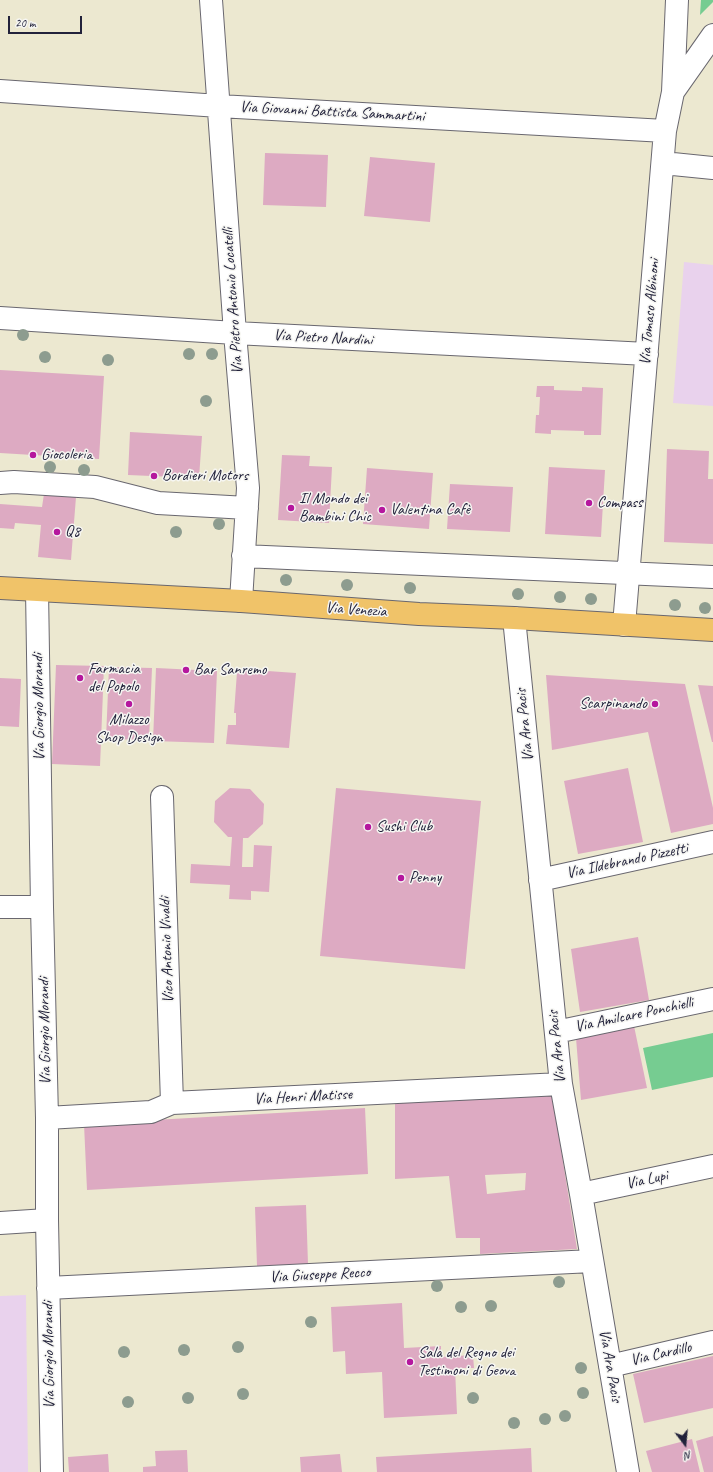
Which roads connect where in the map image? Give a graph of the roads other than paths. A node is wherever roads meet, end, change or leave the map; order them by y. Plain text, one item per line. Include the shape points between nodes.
1 (211, 0) edge
2 (677, 0) edge
3 (713, 35) edge
4 (0, 91) edge
5 (673, 92) junction
6 (219, 106) junction
7 (665, 131) junction
8 (662, 163) junction
9 (713, 168) edge
10 (0, 318) edge
11 (235, 333) junction
12 (647, 354) junction
13 (0, 483) edge
14 (246, 508) junction
15 (244, 556) junction
16 (629, 573) junction
17 (713, 577) edge
18 (0, 588) edge
19 (37, 590) junction
20 (241, 601) junction
21 (514, 618) junction
22 (624, 625) junction
23 (713, 630) edge
24 (162, 797) dead end
25 (713, 842) edge
26 (540, 880) junction
27 (0, 907) edge
28 (42, 907) junction
29 (713, 999) edge
30 (556, 1032) junction
31 (561, 1084) junction
32 (172, 1103) junction
33 (47, 1118) junction
34 (713, 1166) edge
35 (581, 1194) junction
36 (47, 1220) junction
37 (0, 1223) edge
38 (592, 1261) junction
39 (48, 1288) junction
40 (713, 1342) edge
41 (610, 1366) junction
42 (52, 1472) edge
43 (628, 1472) edge

1 - 6 street, Via Pietro Antonio Locatelli
2 - 5 street, Via Tomaso Albinoni
3 - 5 street
4 - 6 street, Via Giovanni Battista Sammartini
5 - 7 street, Via Tomaso Albinoni
6 - 7 street, Via Giovanni Battista Sammartini
6 - 11 street, Via Pietro Antonio Locatelli
7 - 8 street, Via Tomaso Albinoni
8 - 9 street
8 - 12 street, Via Tomaso Albinoni
10 - 11 street, Via Pietro Nardini
11 - 12 street, Via Pietro Nardini
11 - 14 street, Via Pietro Antonio Locatelli via 248,488
12 - 16 street, Via Tomaso Albinoni
13 - 14 street via 94,487 158,503
14 - 15 street, Via Pietro Antonio Locatelli
15 - 16 street
15 - 20 street, Via Pietro Antonio Locatelli
16 - 17 street
16 - 22 street, Via Tomaso Albinoni
18 - 19 main road, Via Venezia
19 - 20 main road, Via Venezia
19 - 28 street, Via Giorgio Morandi
20 - 21 main road, Via Venezia
21 - 22 main road, Via Venezia
21 - 26 street, Via Ara Pacis
22 - 23 main road, Via Venezia
24 - 32 street, Vico Antonio Vivaldi
25 - 26 street, Via Ildebrando Pizzetti
26 - 30 street, Via Ara Pacis
27 - 28 street
28 - 33 street, Via Giorgio Morandi
29 - 30 street, Via Amilcare Ponchielli
30 - 31 street, Via Ara Pacis
31 - 32 street, Via Henri Matisse
31 - 35 street, Via Ara Pacis
32 - 33 street, Via Henri Matisse via 151,1112
33 - 36 street, Via Giorgio Morandi
34 - 35 street, Via Lupi
35 - 38 street, Via Ara Pacis
36 - 37 street
36 - 39 street, Via Giorgio Morandi
38 - 39 street, Via Giuseppe Recco
38 - 41 street, Via Ara Pacis
39 - 42 street, Via Giorgio Morandi
40 - 41 street, Via Cardillo
41 - 43 street, Via Ara Pacis

